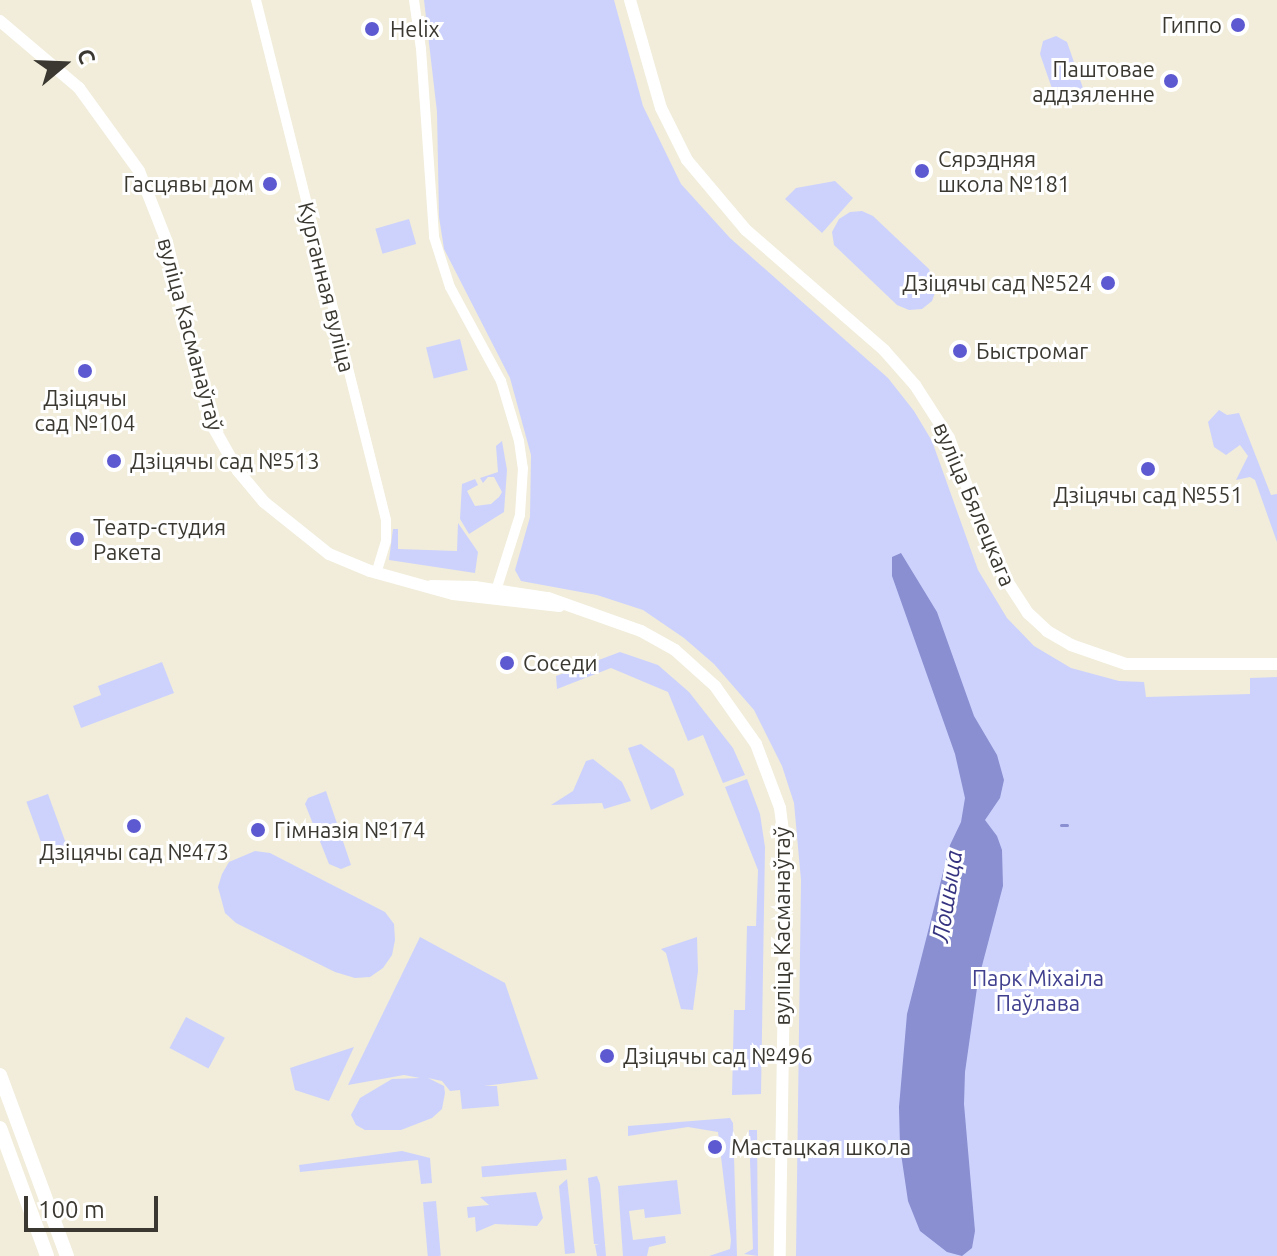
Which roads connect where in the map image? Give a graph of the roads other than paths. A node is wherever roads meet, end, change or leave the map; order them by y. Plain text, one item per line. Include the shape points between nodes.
1 (256, 0) edge
2 (414, 0) edge
3 (630, 0) edge
4 (0, 21) edge
5 (376, 573) junction
6 (495, 595) junction
7 (1277, 664) edge
8 (1, 1083) edge
9 (0, 1128) edge
10 (47, 1256) edge
11 (67, 1256) edge
12 (780, 1256) edge

1 - 5 street, Курганная вуліца via 386,520
2 - 6 street via 434,237 450,287 501,381 523,468 520,515
3 - 7 street, вуліца Бялецкага via 661,108 687,160 746,230 884,350 915,385 949,438 996,564 1028,613 1071,645 1126,664
4 - 5 street, вуліца Касманаўтаў via 79,88 139,171 170,253 215,430 238,471 305,537 329,554
5 - 6 street, вуліца Касманаўтаў
6 - 12 street, вуліца Касманаўтаў via 548,598 571,606 641,631 692,664 738,714 771,777 786,855
8 - 11 main road
9 - 10 main road

